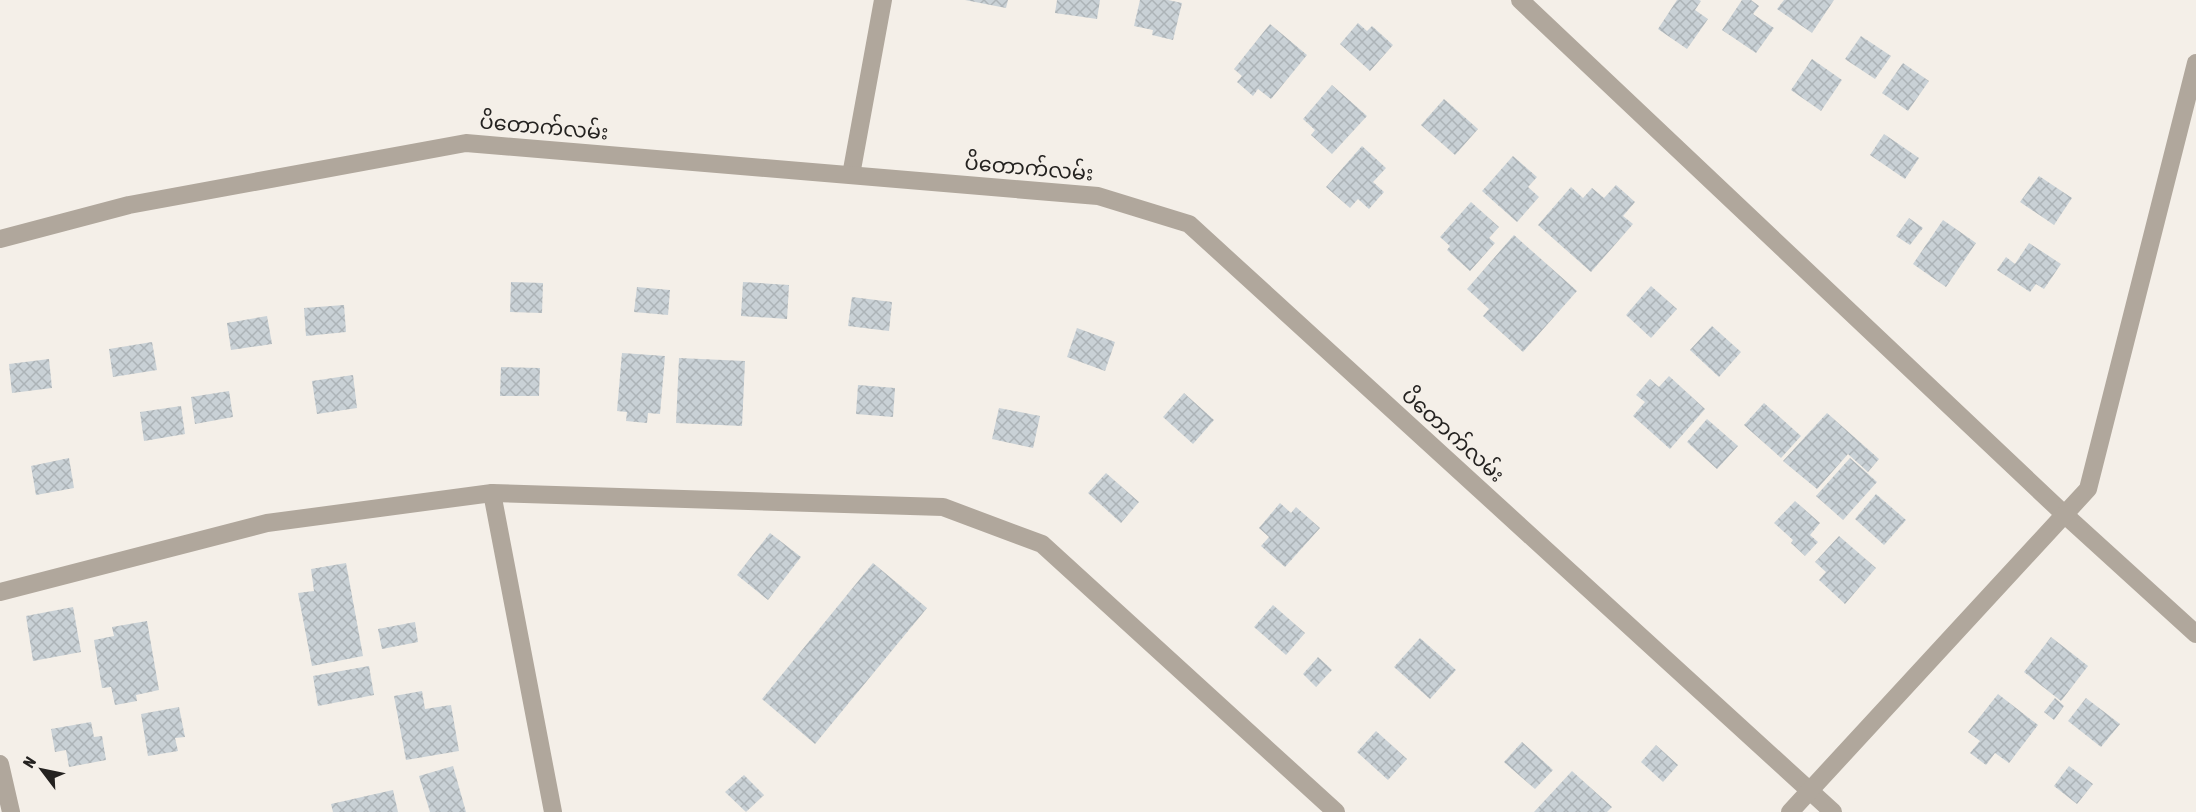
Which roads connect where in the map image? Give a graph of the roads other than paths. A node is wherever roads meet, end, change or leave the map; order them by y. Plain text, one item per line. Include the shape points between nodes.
1 (883, 0) edge
2 (1520, 0) edge
3 (2196, 63) edge
4 (851, 175) junction
5 (0, 239) edge
6 (492, 493) junction
7 (2064, 514) junction
8 (0, 592) edge
9 (2196, 634) edge
10 (0, 764) edge
11 (1810, 790) junction
12 (11, 812) edge
13 (553, 812) edge
14 (1336, 812) edge
15 (1790, 812) edge
16 (1833, 812) edge

1 - 4 street
2 - 7 street
3 - 7 street via 2088,489
4 - 5 street, ပိတောက်လမ်း via 466,143 129,205
4 - 11 street, ပိတောက်လမ်း via 1098,196 1189,224
6 - 8 street via 267,523
6 - 13 street
6 - 14 street via 943,507 1042,544
7 - 9 street
7 - 11 street
10 - 12 street
11 - 15 street
11 - 16 street, ပိတောက်လမ်း

